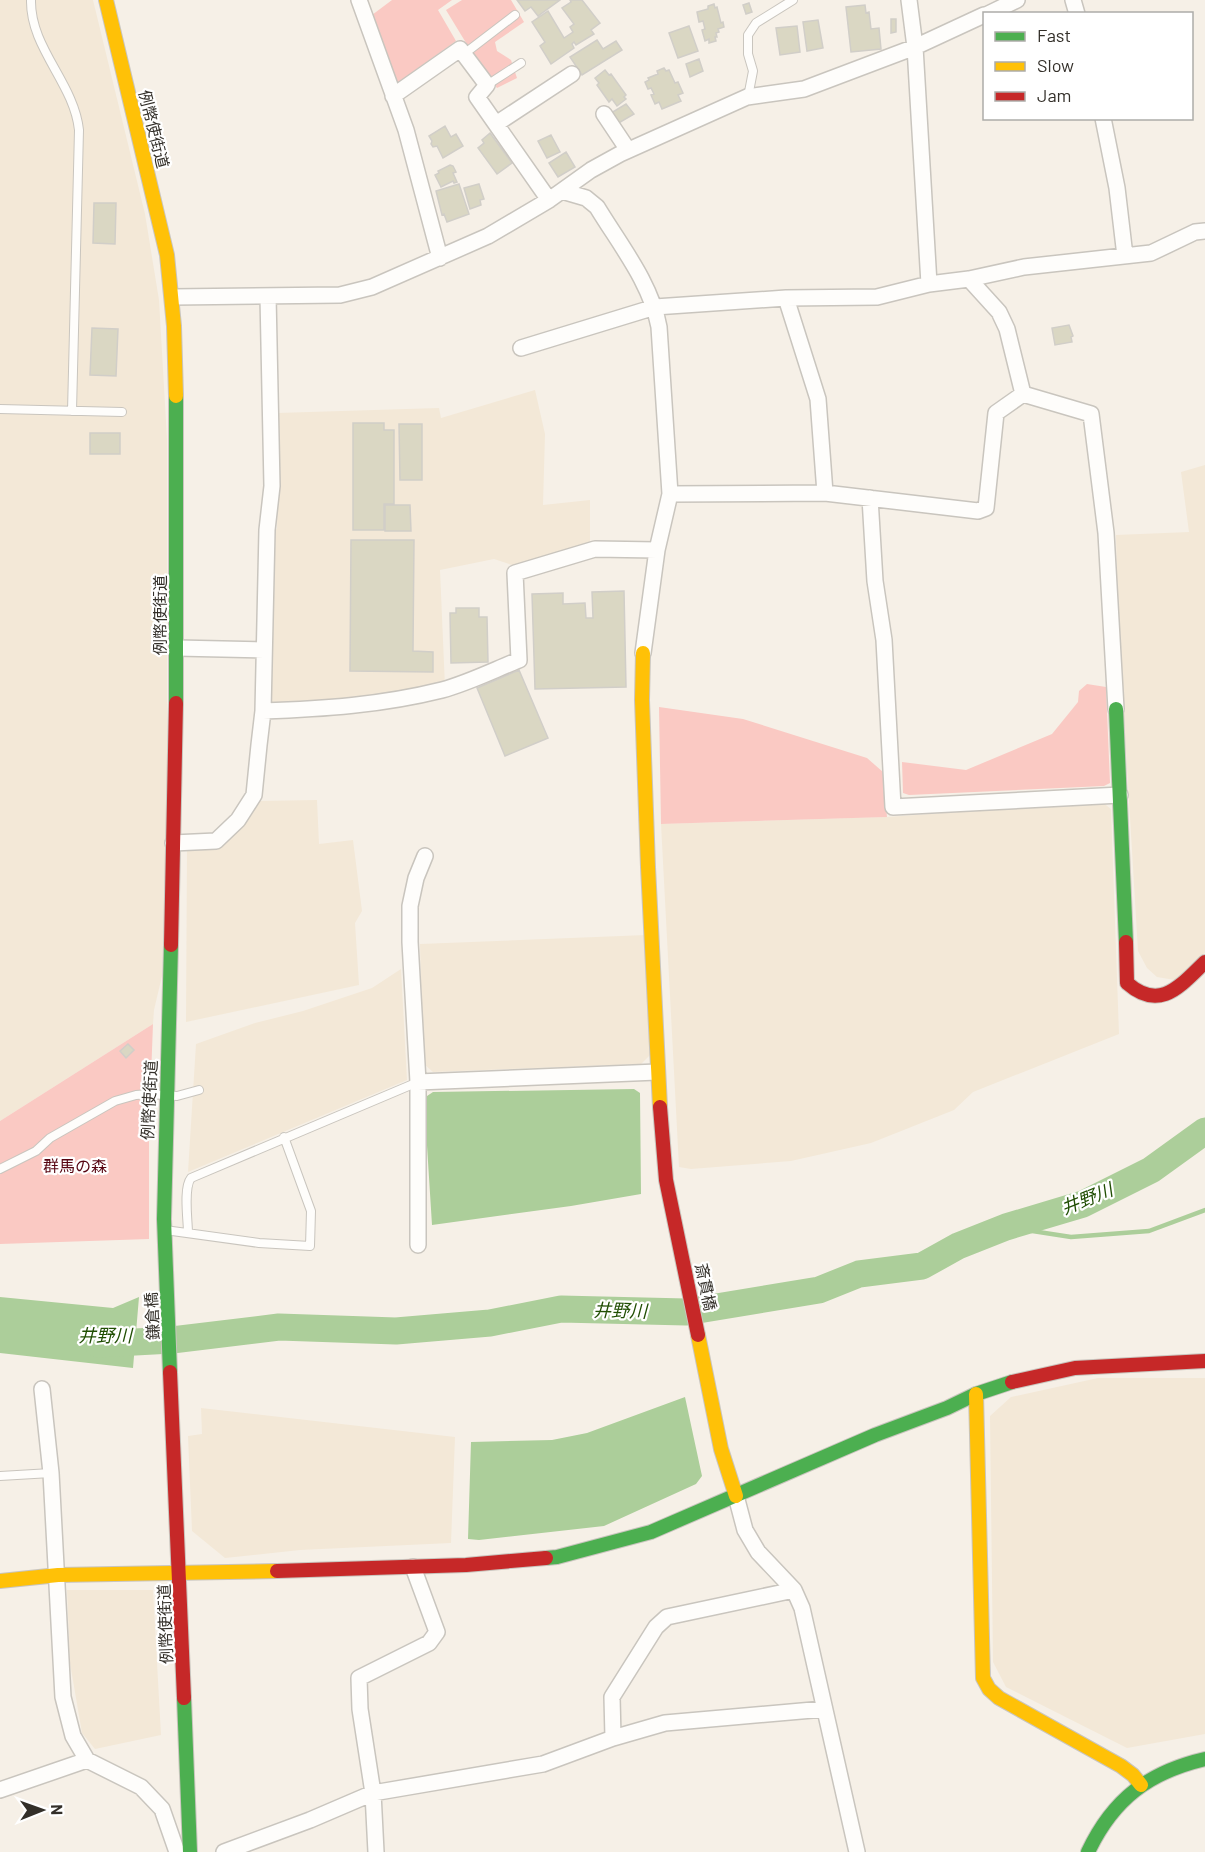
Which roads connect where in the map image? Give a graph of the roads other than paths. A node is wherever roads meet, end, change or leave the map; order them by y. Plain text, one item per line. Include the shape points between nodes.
1 (31, 0) edge
2 (106, 0) edge
3 (359, 0) edge
4 (793, 0) edge
5 (909, 0) edge
6 (1017, 0) edge
7 (990, 12) edge
8 (515, 15) dead end
9 (983, 15) edge
10 (915, 47) junction
11 (464, 54) junction
12 (521, 63) dead end
13 (572, 74) dead end
14 (487, 85) junction
15 (393, 96) junction
16 (747, 97) junction
17 (604, 114) dead end
18 (1104, 120) edge
19 (496, 124) junction
20 (628, 150) junction
21 (562, 191) junction
22 (549, 200) junction
23 (1205, 231) edge
24 (1125, 256) junction
25 (440, 258) junction
26 (969, 279) junction
27 (929, 284) junction
28 (268, 296) junction
29 (173, 297) junction
30 (786, 298) junction
31 (655, 307) junction
32 (521, 348) dead end
33 (1023, 394) junction
34 (0, 409) edge
35 (72, 411) junction
36 (122, 412) dead end
37 (825, 493) junction
38 (670, 494) junction
39 (870, 498) junction
40 (657, 550) junction
41 (177, 648) junction
42 (264, 650) junction
43 (644, 653) joint
44 (1116, 709) joint
45 (262, 711) junction
46 (1120, 795) junction
47 (173, 843) junction
48 (425, 856) dead end
49 (1205, 962) edge
50 (657, 1072) junction
51 (418, 1082) junction
52 (199, 1090) dead end
53 (166, 1095) junction
54 (284, 1137) junction
55 (0, 1169) edge
56 (168, 1233) junction
57 (188, 1233) junction
58 (418, 1245) dead end
59 (1205, 1361) edge
60 (42, 1389) dead end
61 (172, 1394) joint
62 (976, 1394) junction
63 (51, 1473) junction
64 (0, 1476) edge
65 (736, 1496) junction
66 (413, 1567) junction
67 (180, 1574) junction
68 (58, 1575) junction
69 (0, 1581) edge
70 (794, 1590) junction
71 (824, 1709) junction
72 (613, 1738) junction
73 (1205, 1759) edge
74 (87, 1760) junction
75 (1140, 1785) junction
76 (0, 1790) edge
77 (373, 1793) junction
78 (177, 1852) edge
79 (190, 1852) edge
80 (224, 1852) edge
81 (376, 1852) edge
82 (857, 1852) edge
83 (1088, 1852) edge

1 - 35 lane via 34,30 77,113 79,130
2 - 29 street, 例幣使街道 via 167,255
3 - 15 street
4 - 16 lane via 756,23 748,35 753,71
5 - 10 street
6 - 7 street
8 - 11 lane
9 - 10 street
10 - 16 street via 804,89
10 - 27 street
11 - 14 street
11 - 15 street via 460,49
12 - 14 lane
13 - 19 street
14 - 19 street via 477,97
15 - 25 street
16 - 20 street
17 - 20 street
18 - 24 street via 1118,188
19 - 22 street
20 - 21 street
21 - 22 street
21 - 31 street via 586,198 597,207
22 - 25 street via 488,236
23 - 24 street via 1158,251
24 - 26 street via 1024,267
25 - 28 street via 372,287 340,295
26 - 27 street
26 - 33 street via 999,312 1007,329
27 - 30 street via 877,297
28 - 29 street
28 - 42 street via 272,486
29 - 41 street, 例幣使街道
30 - 31 street
30 - 37 street via 818,399
31 - 32 street
31 - 38 street
33 - 39 street via 996,413 986,508 978,511
33 - 44 street via 1091,414 1106,532
34 - 35 lane
35 - 36 lane
37 - 38 street
37 - 39 street
38 - 40 street
39 - 46 street via 894,807
40 - 43 street
40 - 45 street via 595,549 515,573 519,660 444,690 384,702 334,709
41 - 42 street
41 - 47 street, 例幣使街道
42 - 45 street
43 - 50 street, 斎貫橋 via 642,700
44 - 46 street
45 - 47 street via 254,795 238,820 216,841
46 - 49 street via 1126,983 1147,998 1157,997 1175,990
47 - 53 street, 例幣使街道
48 - 51 street via 410,906
50 - 51 street
50 - 65 street, 斎貫橋 via 666,1180 721,1449
51 - 54 lane
51 - 58 street
52 - 53 lane
53 - 55 lane via 136,1095 115,1101
53 - 56 street, 例幣使街道
54 - 57 lane via 191,1178 187,1193
54 - 57 lane via 311,1211 310,1246
56 - 57 lane
56 - 61 street, 鎌倉橋
59 - 62 street via 1075,1368
60 - 63 street
61 - 67 street, 例幣使街道
62 - 65 street
62 - 75 street via 983,1678 999,1698 1121,1766
63 - 64 lane
63 - 68 street
65 - 66 street via 651,1532 557,1557
65 - 70 street via 745,1530 758,1552
66 - 67 street
66 - 77 street via 436,1632 429,1643 359,1678
67 - 68 street
67 - 79 street, 例幣使街道
68 - 69 street
68 - 74 street via 63,1697 73,1736
70 - 71 street via 802,1608
70 - 72 street via 668,1617 656,1627 612,1697
71 - 72 street via 665,1723
71 - 82 street
72 - 77 street via 543,1764
73 - 75 street via 1172,1767
74 - 76 street
74 - 78 street via 141,1787 162,1809
75 - 83 street via 1103,1822
77 - 80 street
77 - 81 street

